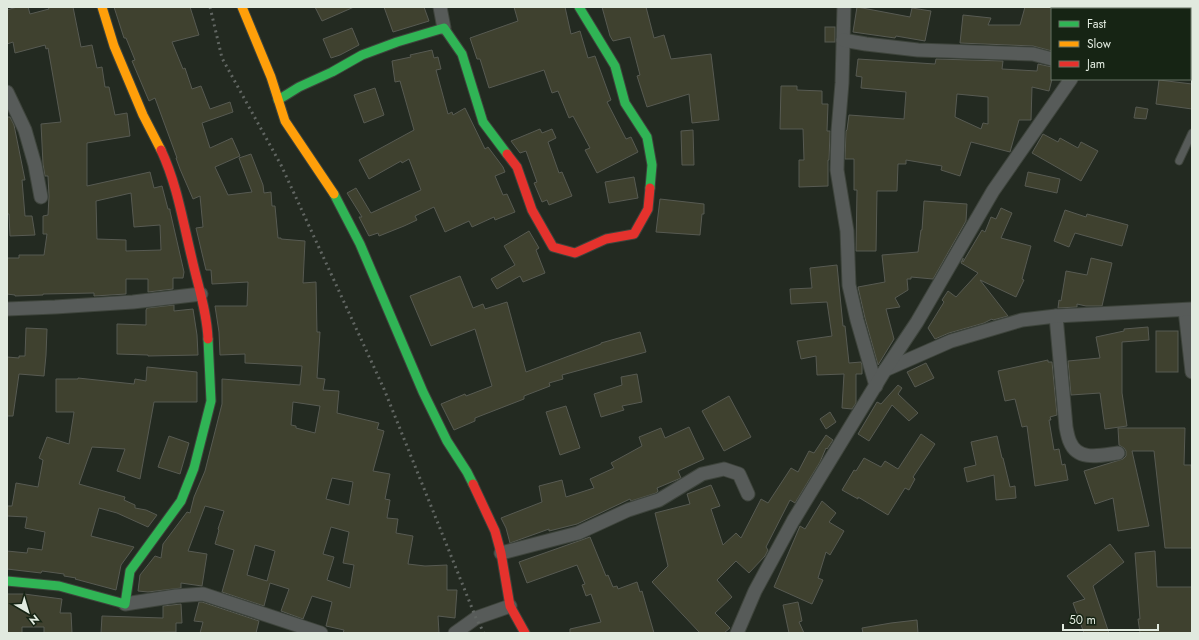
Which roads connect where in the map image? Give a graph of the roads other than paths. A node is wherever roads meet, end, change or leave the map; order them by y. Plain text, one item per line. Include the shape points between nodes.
1 (102, 7) edge
2 (242, 7) edge
3 (440, 7) edge
4 (579, 7) edge
5 (844, 7) edge
6 (444, 28) junction
7 (843, 40) junction
8 (1051, 59) edge
9 (1069, 80) edge
10 (7, 92) edge
11 (278, 100) junction
12 (1192, 133) edge
13 (1179, 161) dead end
14 (41, 197) dead end
15 (201, 294) junction
16 (7, 309) edge
17 (1189, 310) edge
18 (1056, 316) junction
19 (885, 370) junction
20 (1192, 372) edge
21 (876, 386) junction
22 (1118, 453) dead end
23 (748, 494) dead end
24 (501, 553) junction
25 (7, 581) edge
26 (125, 604) junction
27 (510, 606) junction
28 (321, 633) edge
29 (456, 633) edge
30 (525, 633) edge
31 (737, 633) edge

1 - 15 street via 114,46 164,157 181,208
2 - 11 street
3 - 6 street
4 - 6 street via 614,66 625,103 647,137 652,165 648,209 634,234 606,238 575,253 553,246 532,210 517,167 482,122 462,54
5 - 7 street
6 - 11 street via 362,55
7 - 8 street via 918,50 1033,54
7 - 21 street via 837,170 847,231 849,284
9 - 19 street via 993,191 917,322
10 - 14 street via 25,130 36,165
11 - 24 street via 285,121 332,190 347,217 423,392 495,531
12 - 13 lane
15 - 16 street via 133,302
15 - 26 street via 208,334 211,401 194,468 181,501 130,571
17 - 18 street
17 - 20 street
18 - 19 street via 1022,320 951,341
18 - 22 street via 1066,427 1070,443 1077,453 1083,455
19 - 21 street
21 - 31 street via 793,521
23 - 24 street via 739,474 724,469 702,474 659,500 628,510 578,533
24 - 27 street
25 - 26 street via 59,586
26 - 28 street via 203,594
27 - 29 street via 476,618
27 - 30 street

